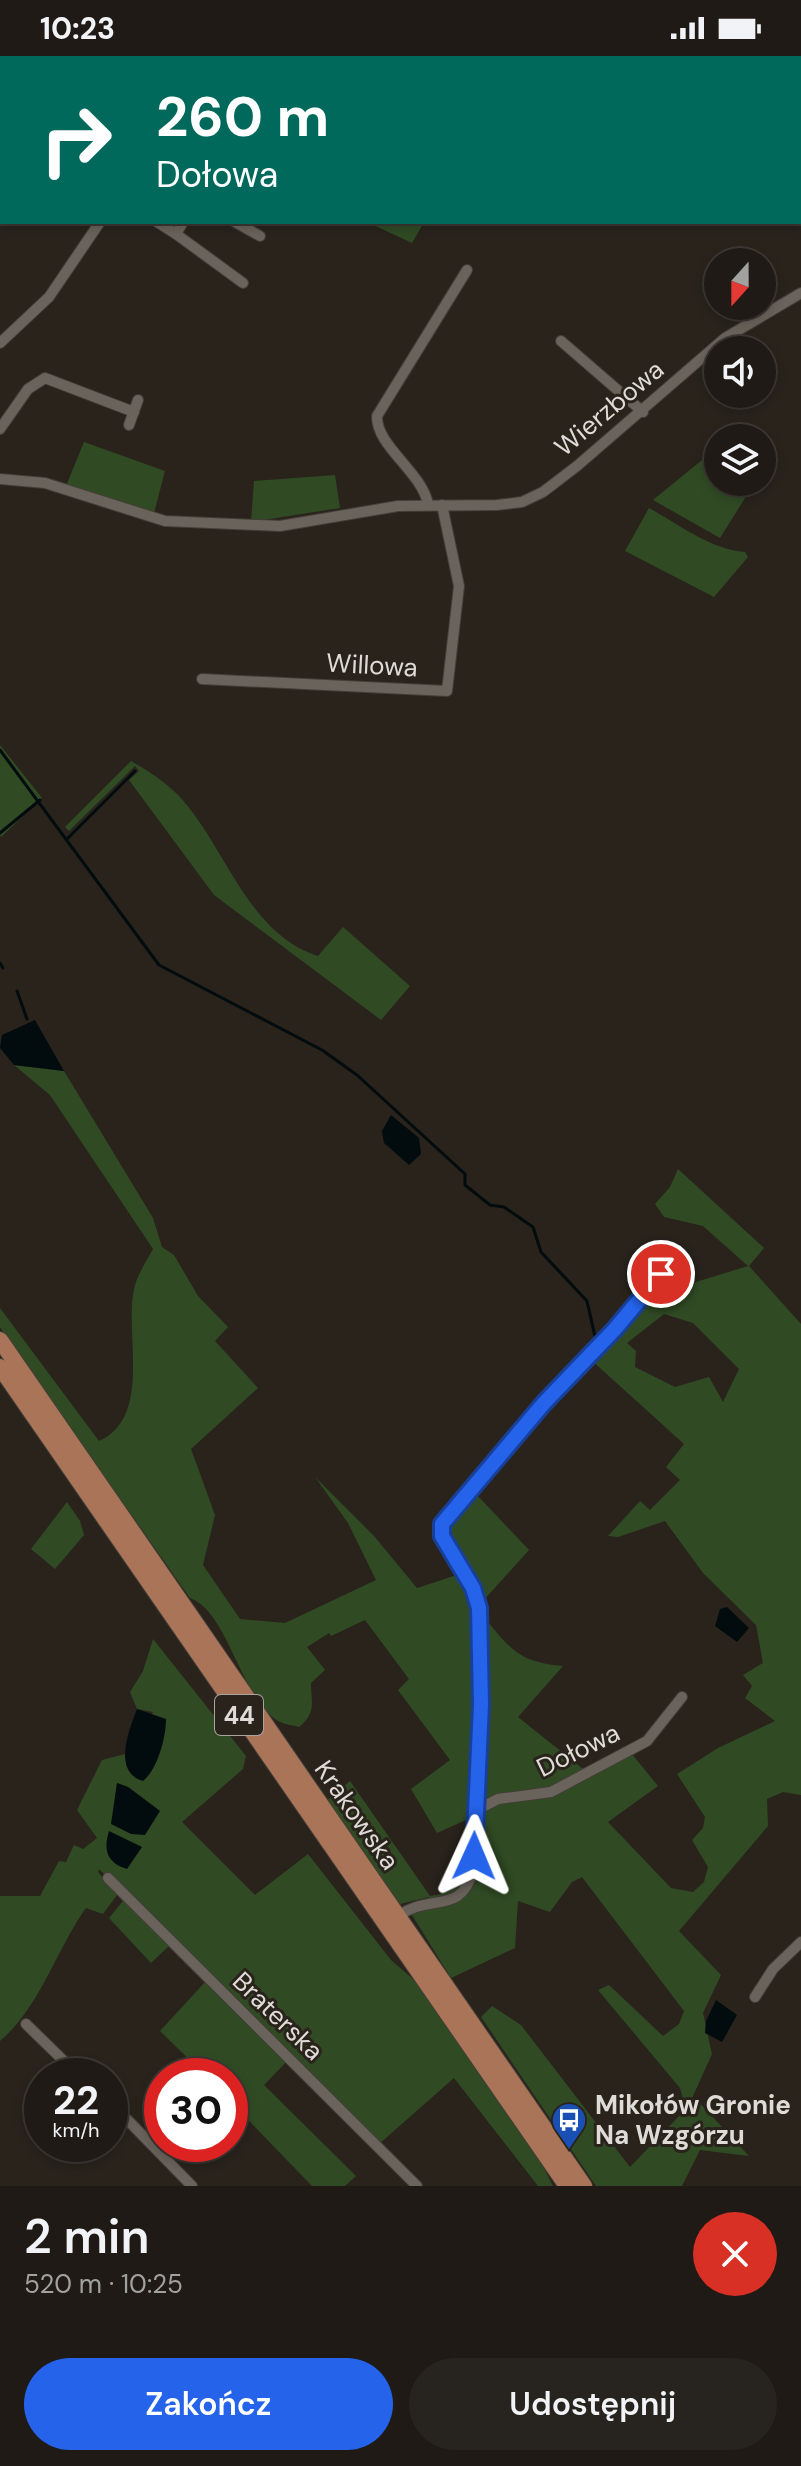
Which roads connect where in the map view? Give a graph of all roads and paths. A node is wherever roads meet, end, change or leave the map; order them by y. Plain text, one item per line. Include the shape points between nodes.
1 (99, 224) edge
2 (160, 224) edge
3 (182, 224) edge
4 (239, 224) edge
5 (176, 234) junction
6 (260, 236) dead end
7 (467, 270) dead end
8 (243, 283) dead end
9 (801, 293) edge
10 (561, 341) dead end
11 (0, 343) edge
12 (643, 412) junction
13 (129, 425) dead end
14 (0, 429) edge
15 (0, 479) edge
16 (428, 504) junction
17 (442, 505) junction
18 (202, 679) dead end
19 (665, 1267) dead end
20 (0, 1340) edge
21 (0, 1367) edge
22 (85, 1477) junction
23 (682, 1697) dead end
24 (475, 1811) junction
25 (108, 1878) dead end
26 (398, 1916) junction
27 (801, 1942) edge
28 (755, 1997) dead end
29 (26, 2024) dead end
30 (61, 2058) edge
31 (128, 2120) edge
32 (192, 2186) edge
33 (417, 2186) edge
34 (567, 2186) edge
35 (584, 2186) edge

1 - 11 street via 49,297
2 - 5 street
3 - 5 street
4 - 6 street
5 - 8 street
7 - 16 street via 377,418
9 - 12 street, Wierzbowa via 725,338
10 - 12 street
12 - 17 street, Wierzbowa via 543,492 522,502
13 - 14 street via 136,406 45,378 28,389
15 - 16 street, Wierzbowa via 45,483 165,521 280,526
16 - 17 street, Wierzbowa
17 - 18 street, Willowa via 459,586 447,691
19 - 24 street via 442,1524 442,1536 479,1608
20 - 22 main road, 44
21 - 22 main road, 44
22 - 26 main road, Krakowska / 44
22 - 34 main road, Krakowska / 44
23 - 24 street, Dołowa via 647,1741 551,1792 498,1799
24 - 26 street via 473,1871 463,1895 421,1903
25 - 33 street, Braterska
26 - 35 main road, Krakowska / 44
27 - 28 street via 773,1969
29 - 30 street
31 - 32 street

